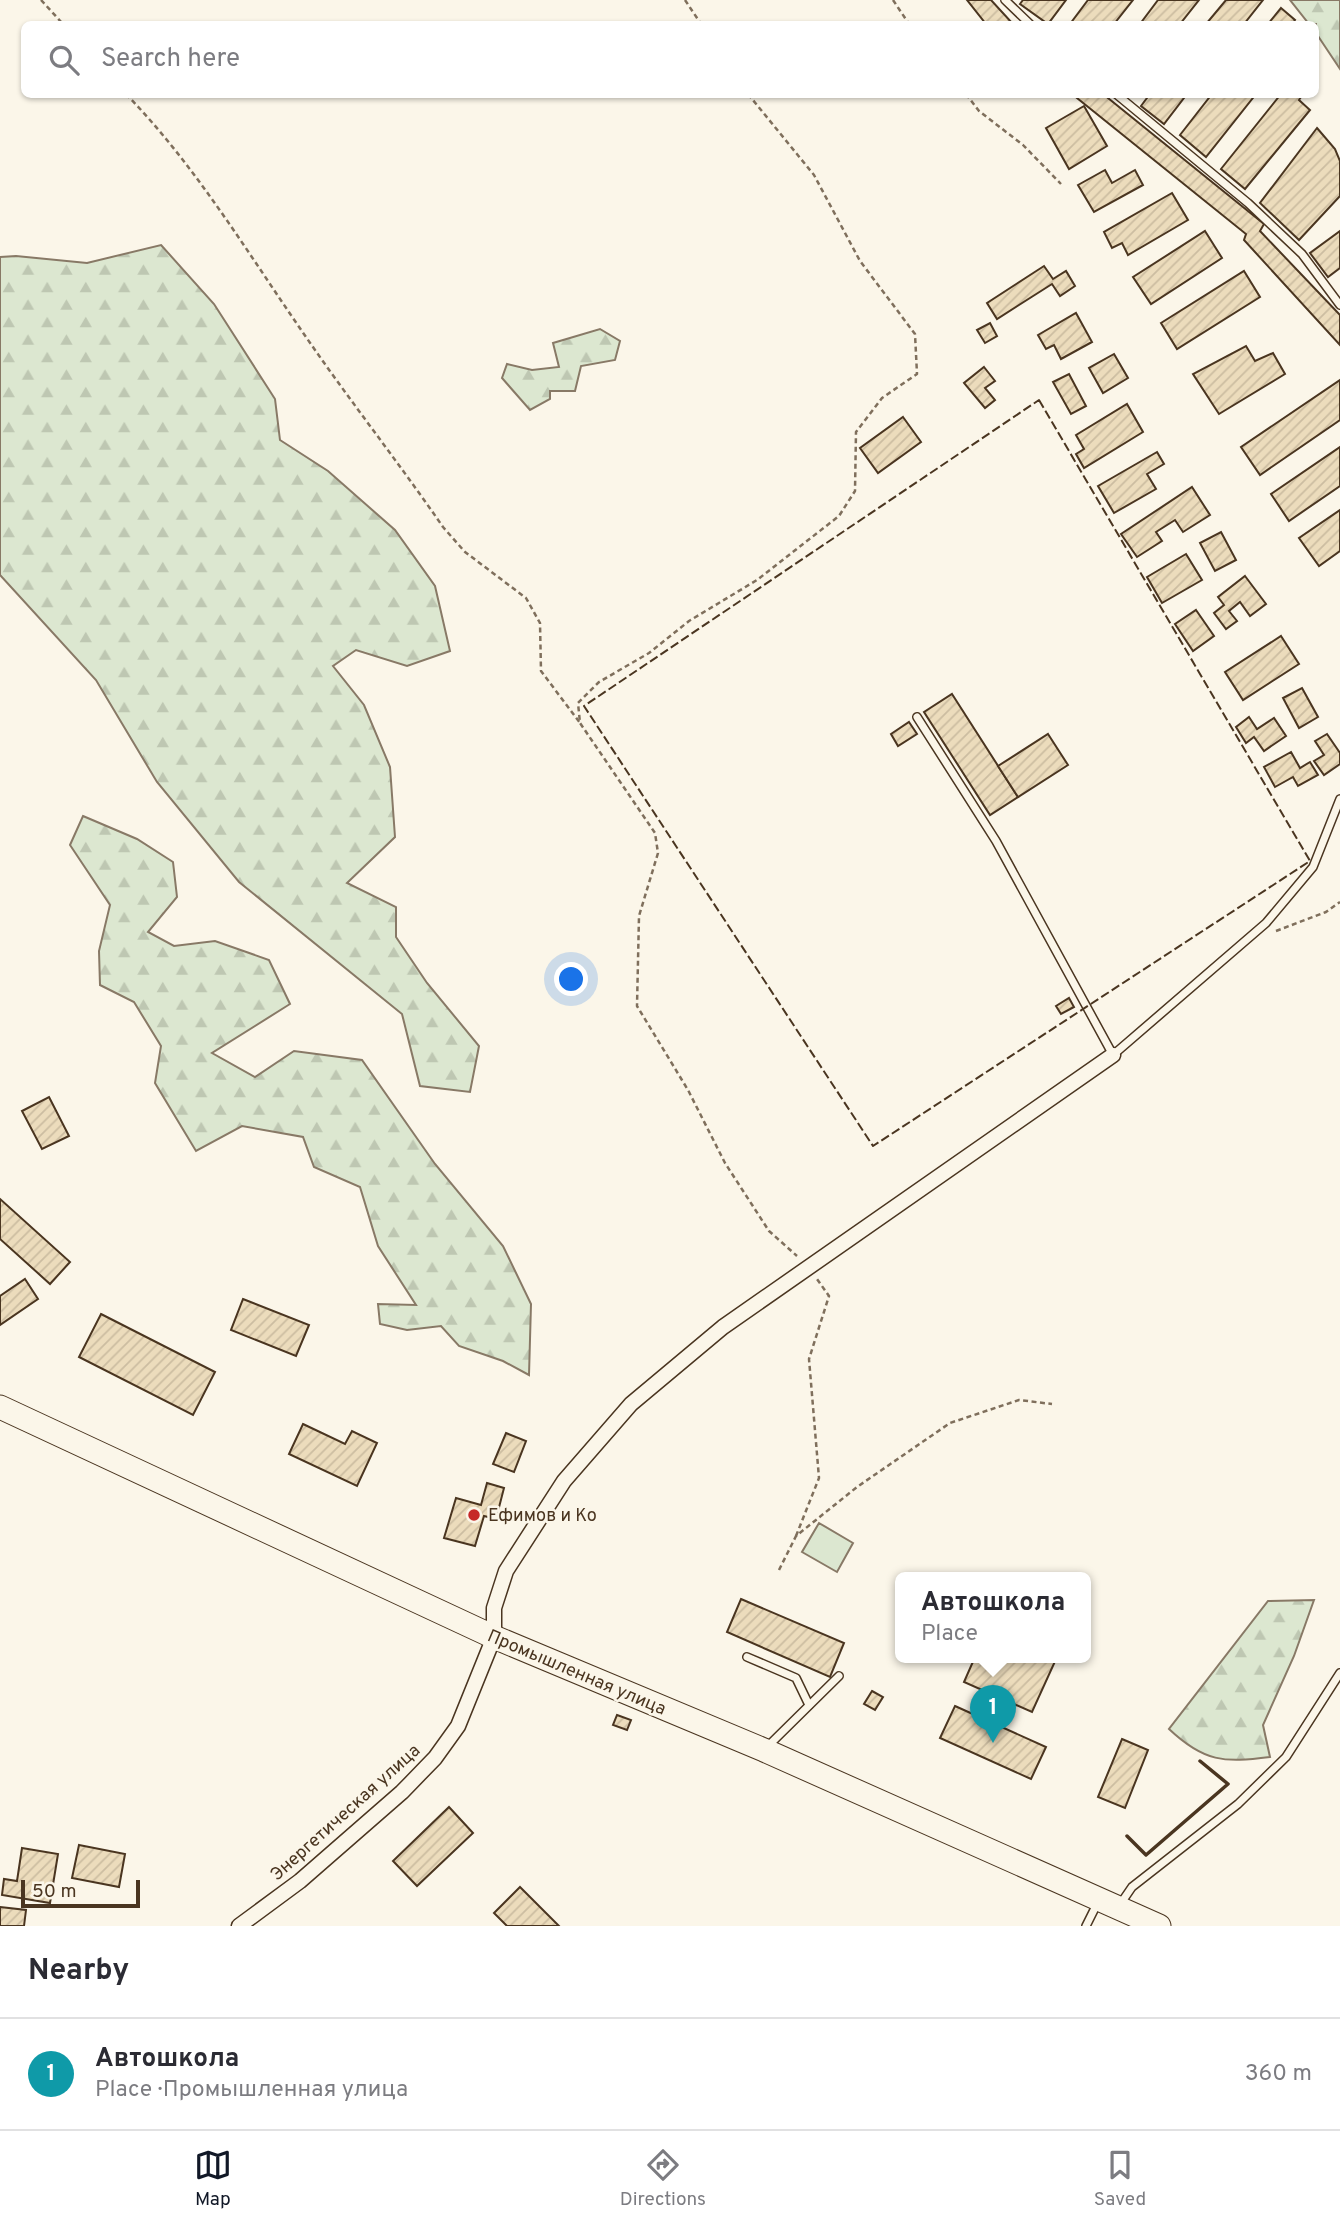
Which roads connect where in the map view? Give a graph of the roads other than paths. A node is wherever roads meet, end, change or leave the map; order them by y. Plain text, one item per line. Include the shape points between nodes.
1 (1005, 0) edge
2 (1027, 21) edge
3 (1121, 98) edge
4 (1340, 305) edge
5 (917, 717) dead end
6 (1340, 799) edge
7 (1113, 1055) junction
8 (0, 1407) edge
9 (494, 1637) junction
10 (747, 1657) dead end
11 (1340, 1673) edge
12 (839, 1676) dead end
13 (810, 1705) junction
14 (764, 1749) junction
15 (1109, 1903) junction
16 (239, 1926) edge
17 (1086, 1926) edge
18 (1159, 1926) edge

1 - 2 lane
3 - 4 lane via 1257,211 1302,254
5 - 7 lane via 996,841
6 - 7 lane via 1313,867 1266,923
7 - 9 street, Энергетическая улица via 723,1327 631,1404 564,1481 506,1571 494,1608
8 - 9 main road, Промышленная улица
9 - 14 main road, Промышленная улица
9 - 16 street, Энергетическая улица via 458,1726 435,1758 300,1881
10 - 13 lane via 796,1678
11 - 15 lane via 1286,1757 1238,1804
12 - 13 lane
13 - 14 lane
14 - 15 main road, Промышленная улица
15 - 17 lane
15 - 18 main road, Промышленная улица

